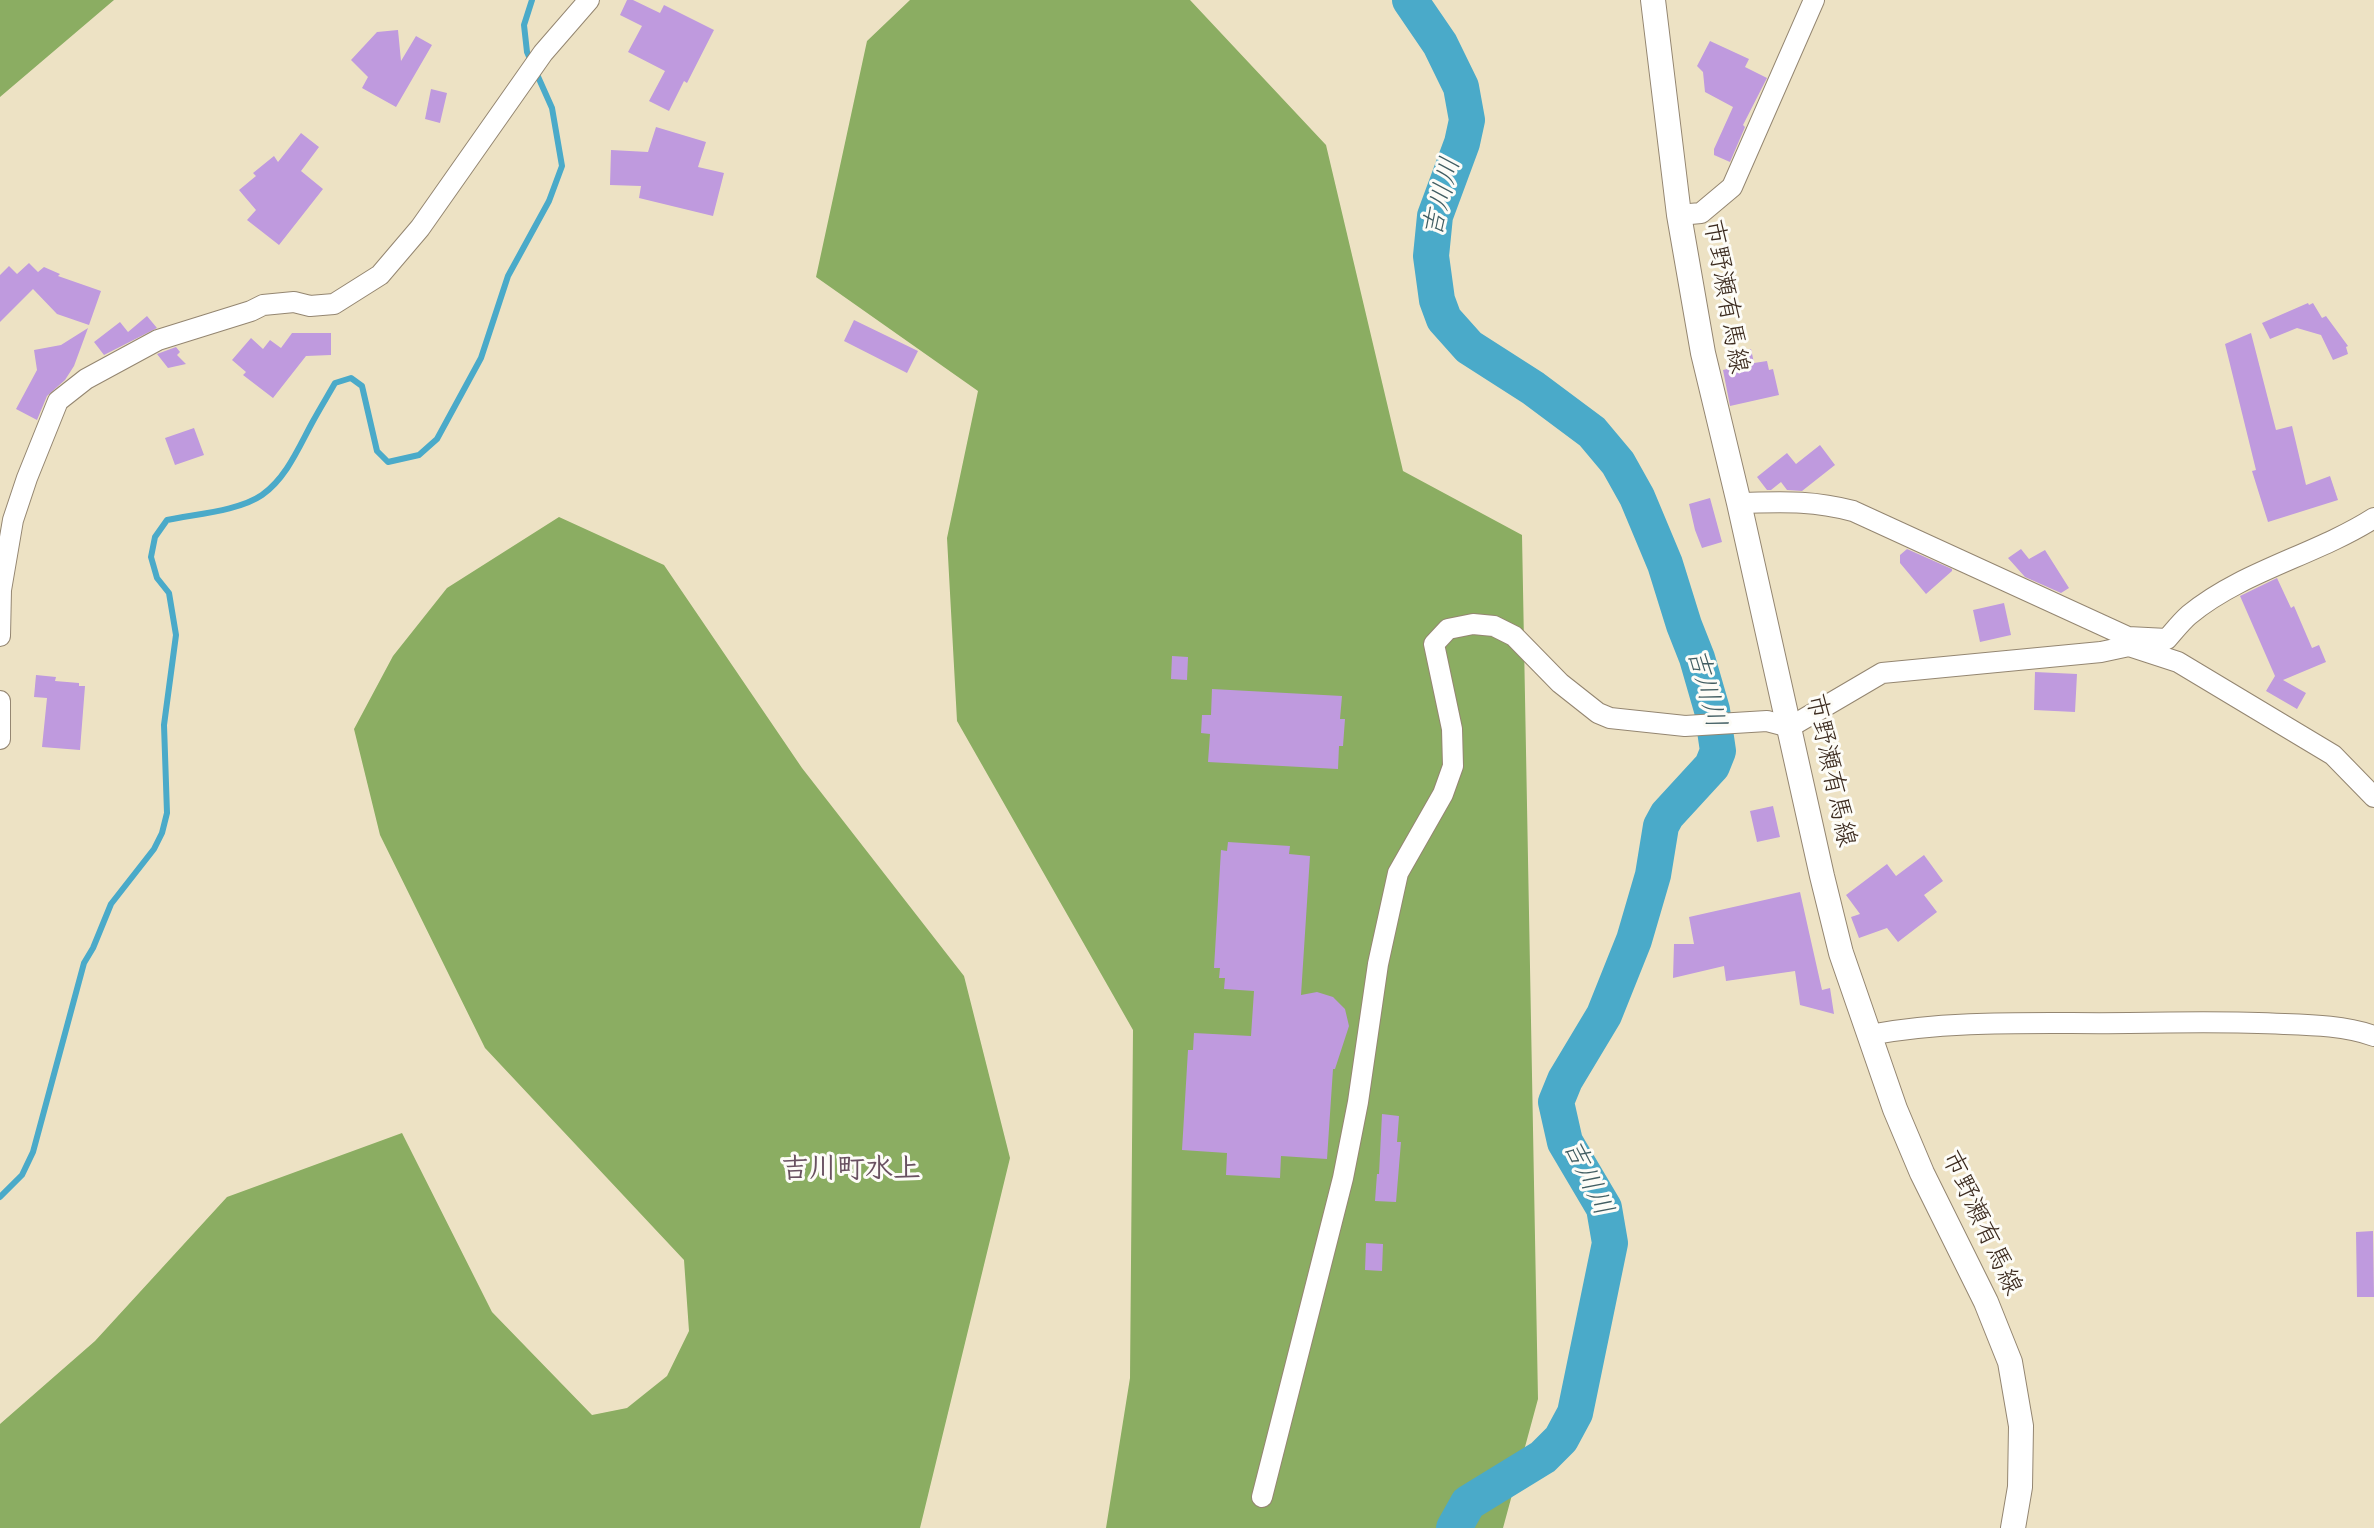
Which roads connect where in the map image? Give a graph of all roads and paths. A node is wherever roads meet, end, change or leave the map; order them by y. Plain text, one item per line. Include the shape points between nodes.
1 (589, 0) edge
2 (1653, 0) edge
3 (1814, 0) edge
4 (1679, 215) junction
5 (1740, 503) junction
6 (2374, 518) edge
7 (0, 636) edge
8 (2128, 641) junction
9 (0, 701) edge
10 (1778, 724) junction
11 (0, 739) edge
12 (2374, 797) edge
13 (1869, 1035) junction
14 (2374, 1036) edge
15 (1262, 1497) dead end
16 (2013, 1528) edge

1 - 7 street via 543,53 420,228 380,275 334,304 263,305 158,340 86,380 58,401 13,520 1,590
2 - 4 main road, 市野瀬有馬線
3 - 4 street via 1732,187 1701,213
4 - 5 main road, 市野瀬有馬線 via 1703,354
5 - 8 street via 1824,503 1853,511
5 - 10 main road, 市野瀬有馬線
6 - 8 street via 2351,533 2214,598 2167,639
8 - 10 street via 2101,652 1882,673
8 - 12 street via 2178,662 2333,754
9 - 11 street
10 - 13 main road, 市野瀬有馬線 via 1841,953
10 - 15 street via 1686,726 1610,718 1560,683 1514,636 1494,626 1473,624 1448,629 1434,644 1452,729 1453,766 1443,794 1398,873 1378,964 1343,1178
13 - 14 street via 1965,1025 2232,1022 2316,1025
13 - 16 main road, 市野瀬有馬線 via 1922,1173 1986,1302 2010,1362 2021,1426 2020,1487

